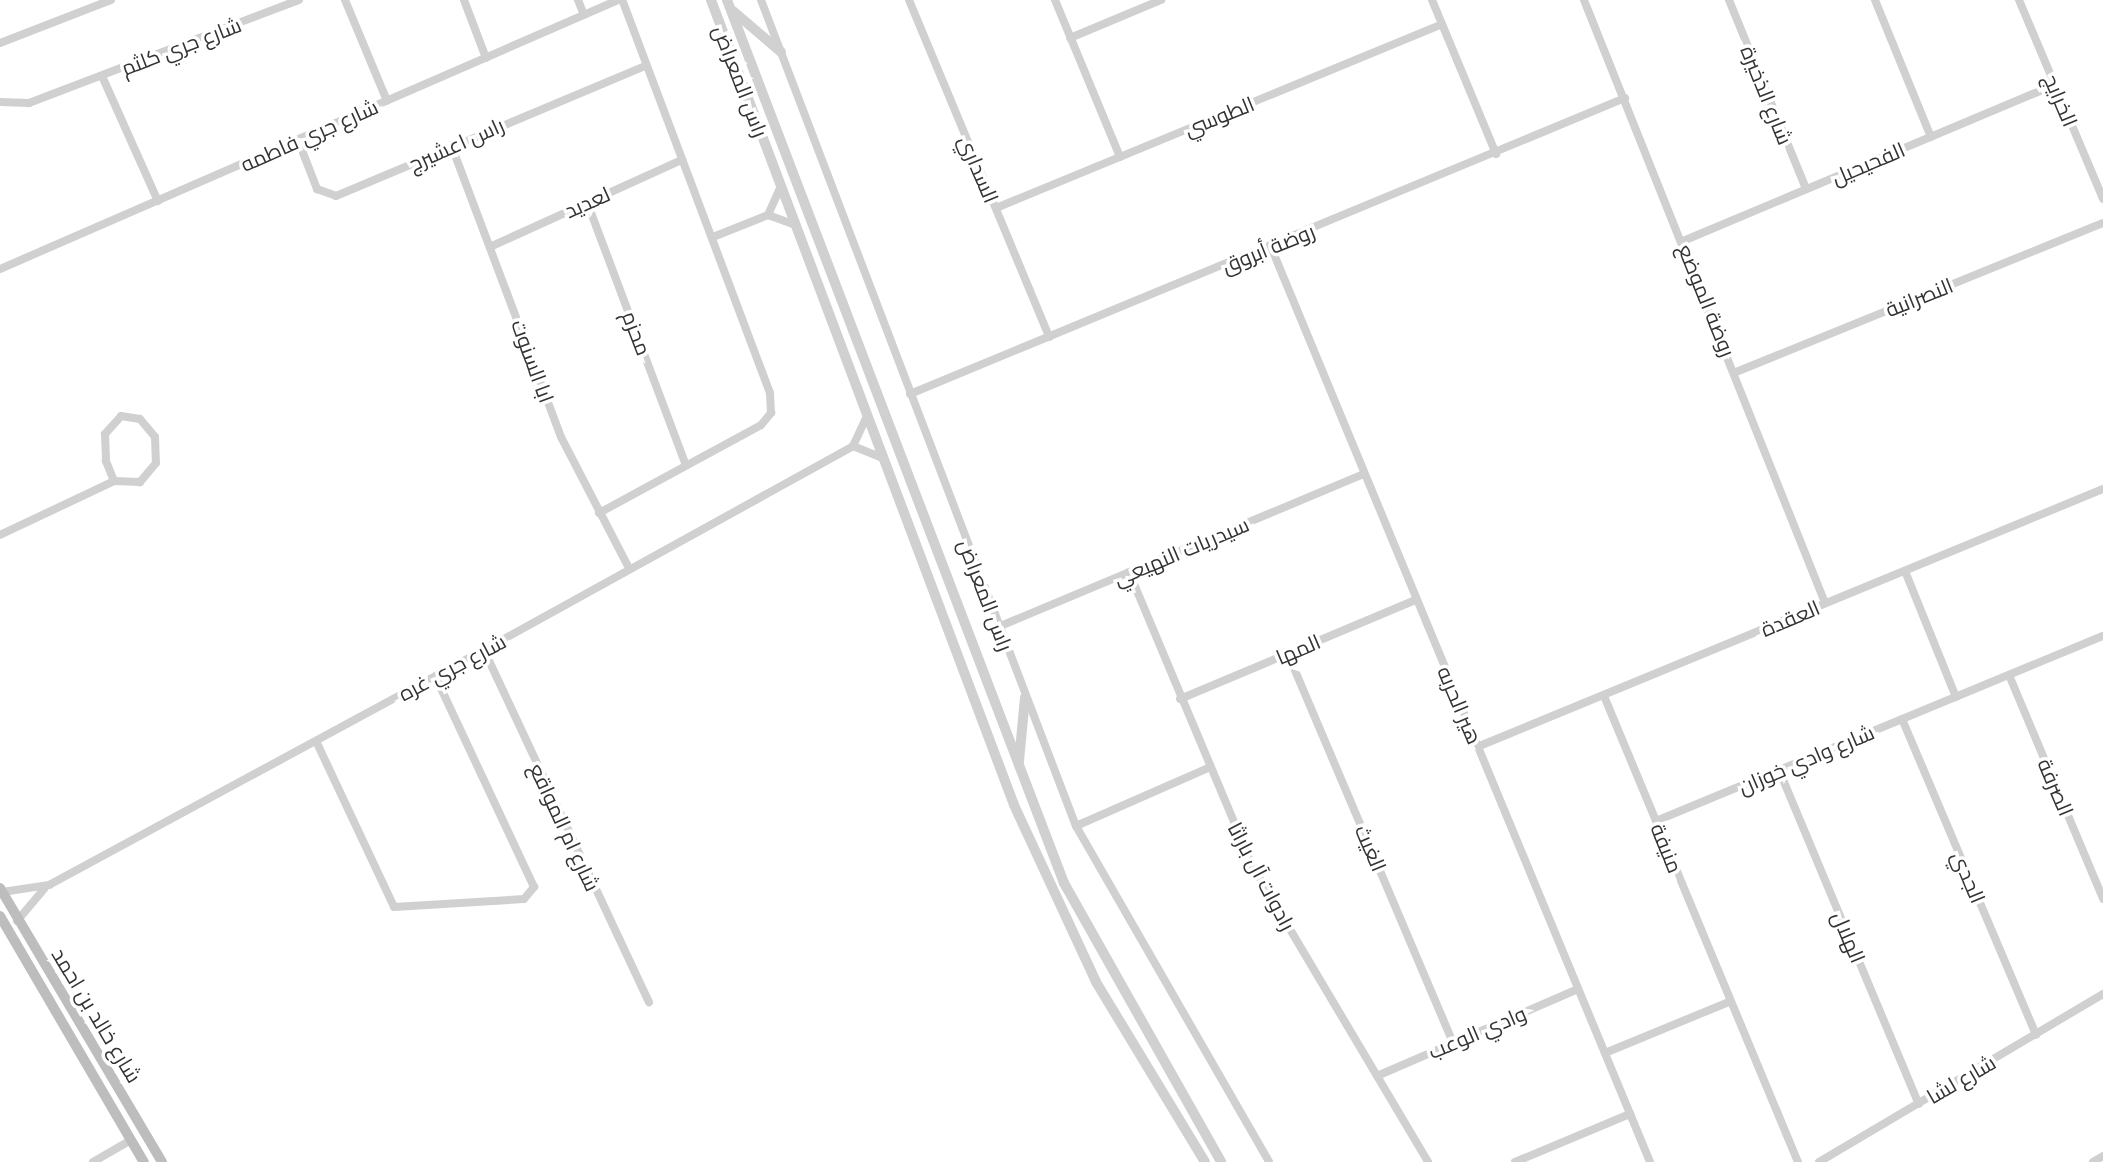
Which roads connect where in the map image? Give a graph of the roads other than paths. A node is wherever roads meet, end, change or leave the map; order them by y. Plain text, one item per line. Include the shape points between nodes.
1 (111, 0) edge
2 (299, 0) edge
3 (345, 0) edge
4 (464, 0) edge
5 (579, 0) edge
6 (620, 0) edge
7 (710, 0) edge
8 (761, 0) edge
9 (909, 0) edge
10 (1055, 0) edge
11 (1161, 0) edge
12 (1432, 0) edge
13 (1584, 0) edge
14 (1729, 0) edge
15 (1875, 0) edge
16 (2019, 0) edge
17 (728, 3) edge
18 (584, 15) junction
19 (1442, 24) junction
20 (1070, 38) junction
21 (0, 43) edge
22 (781, 52) junction
23 (486, 58) junction
24 (645, 66) junction
25 (102, 76) junction
26 (2054, 85) junction
27 (1625, 98) junction
28 (387, 101) junction
29 (0, 103) edge
30 (1931, 137) junction
31 (298, 140) junction
32 (452, 147) junction
33 (1496, 154) junction
34 (1120, 157) junction
35 (682, 160) junction
36 (781, 185) junction
37 (1806, 190) junction
38 (2103, 199) edge
39 (158, 201) junction
40 (587, 201) junction
41 (996, 208) junction
42 (768, 215) junction
43 (2103, 223) edge
44 (796, 225) junction
45 (713, 237) junction
46 (1682, 241) junction
47 (492, 246) junction
48 (1271, 247) junction
49 (0, 269) edge
50 (1049, 337) junction
51 (1736, 372) junction
52 (910, 394) junction
53 (867, 416) junction
54 (853, 446) junction
55 (883, 458) junction
56 (686, 465) junction
57 (1363, 474) junction
58 (114, 481) junction
59 (2103, 489) edge
60 (598, 513) junction
61 (0, 535) edge
62 (629, 568) junction
63 (1905, 571) junction
64 (1129, 572) junction
65 (1416, 600) junction
66 (1825, 603) junction
67 (998, 627) junction
68 (2103, 636) edge
69 (484, 650) junction
70 (1288, 654) junction
71 (2009, 675) junction
72 (435, 676) junction
73 (1604, 696) junction
74 (1025, 697) junction
75 (1956, 697) junction
76 (1180, 699) junction
77 (1902, 719) junction
78 (317, 741) junction
79 (1478, 747) junction
80 (1209, 768) junction
81 (1779, 771) junction
82 (1020, 772) junction
83 (1656, 821) junction
84 (1076, 826) junction
85 (49, 885) junction
86 (1, 890) edge
87 (2103, 899) edge
88 (0, 915) edge
89 (18, 920) junction
90 (1578, 989) junction
91 (2103, 994) edge
92 (649, 1002) dead end
93 (1729, 1002) junction
94 (2036, 1035) junction
95 (1453, 1042) junction
96 (1605, 1053) junction
97 (1377, 1076) junction
98 (1919, 1104) junction
99 (1630, 1114) junction
100 (131, 1140) junction
101 (2103, 1156) edge
102 (93, 1162) edge
103 (144, 1162) edge
104 (162, 1162) edge
105 (1205, 1162) edge
106 (1222, 1162) edge
107 (1269, 1162) edge
108 (1428, 1162) edge
109 (1515, 1162) edge
110 (1650, 1162) edge
111 (1798, 1162) edge
112 (1819, 1162) edge
113 (2093, 1162) edge

1 - 21 street
2 - 25 street, شارع جري كلثم
3 - 28 street
4 - 23 street
5 - 18 street
6 - 18 street, شارع جري فاطمه
6 - 24 street
7 - 36 street, راس المعراض
8 - 22 street, راس المعراض
9 - 41 street, السداري
10 - 20 street
11 - 20 street
12 - 19 street
13 - 27 street, روضة الموضع
14 - 37 street, شارع الذخيرة
15 - 30 street
16 - 26 street, الخرايج
17 - 22 street
17 - 82 street, راس المعراض
18 - 23 street, شارع جري فاطمه
19 - 33 street
19 - 34 street, الطوسي
20 - 34 street
22 - 52 street, راس المعراض
23 - 28 street, شارع جري فاطمه
24 - 32 street, راس اعشيرج
24 - 35 street
25 - 29 street, شارع جري كلثم via 17,107
25 - 39 street, شارع جري كلثم
26 - 30 street, الفحيحيل
26 - 38 street, الخرايج
27 - 33 street, روضة أبروق
27 - 46 street, روضة الموضع
28 - 31 street, شارع جري فاطمه
30 - 37 street, الفحيحيل
31 - 32 street, راس اعشيرج via 317,189 329,196
31 - 39 street, شارع جري فاطمه
32 - 47 street, ابا السنوت
33 - 48 street, روضة أبروق
34 - 41 street, الطوسي
35 - 40 street, لعديد
35 - 45 street
36 - 42 street
36 - 44 street, راس المعراض
37 - 46 street, الفحيحيل
39 - 49 street, شارع جري فاطمه
40 - 47 street, لعديد
40 - 56 street, محزم
41 - 50 street, السداري
42 - 44 street
42 - 45 street
43 - 51 street, النصرانية
44 - 53 street, راس المعراض
45 - 56 street via 770,393 771,413 761,425
46 - 51 street, روضة الموضع
47 - 60 street, ابا السنوت via 561,437
48 - 50 street, روضة أبروق
48 - 57 street, هير الحربه
50 - 52 street, روضة أبروق
51 - 66 street, روضة الموضع
52 - 67 street, راس المعراض
53 - 54 street
53 - 55 street, راس المعراض
54 - 55 street
54 - 62 street, شارع جري غره
55 - 105 street, راس المعراض via 1058,906 1096,982
56 - 60 street
57 - 64 street, سيدريات النهيعي
57 - 65 street, هير الحربه
58 - 58 street via 140,482 156,463 155,437 139,419 121,416 105,434
58 - 61 street
59 - 63 street, العقدة
60 - 62 street, ابا السنوت
62 - 69 street, شارع جري غره
63 - 66 street, العقدة
63 - 75 street
64 - 67 street, سيدريات النهيعي
64 - 76 street, رادوات آل باراثا
65 - 70 street, المها
65 - 79 street, هير الحربه
66 - 73 street, العقدة
67 - 74 street, راس المعراض
68 - 71 street, شارع وادي خوزان
69 - 72 street, شارع جري غره
69 - 92 street, شارع ام المواقع
70 - 76 street, المها
70 - 95 street, الغيث
71 - 75 street, شارع وادي خوزان
71 - 87 street, الصرفة
72 - 78 street, شارع جري غره
72 - 78 street via 534,887 524,899 394,907
73 - 79 street, العقدة
73 - 83 street, منيفة
74 - 82 street
74 - 84 street, راس المعراض
75 - 77 street, شارع وادي خوزان
76 - 80 street, رادوات آل باراثا
77 - 81 street, شارع وادي خوزان
77 - 94 street, الجدي
78 - 85 street, شارع جري غره
79 - 90 street, هير الحربه
80 - 84 street
80 - 97 street, رادوات آل باراثا via 1253,867
81 - 83 street, شارع وادي خوزان
81 - 98 street, الهلال
82 - 106 street, راس المعراض via 1104,965
83 - 93 street, منيفة
84 - 107 street, راس المعراض
85 - 86 street, شارع جري غره
85 - 89 street, شارع جري غره
86 - 89 main road, شارع خالد بن احمد
88 - 100 main road, شارع خالد بن احمد
89 - 104 main road, شارع خالد بن احمد
90 - 95 street, وادي الوعب
90 - 96 street, هير الحربه
91 - 94 street, شارع لشا
93 - 96 street
93 - 111 street, منيفة
94 - 98 street, شارع لشا
95 - 97 street, وادي الوعب
96 - 99 street, هير الحربه
97 - 108 street, رادوات آل باراثا
98 - 112 street, شارع لشا
99 - 109 street
99 - 110 street, هير الحربه
100 - 102 street
100 - 103 main road, شارع خالد بن احمد
101 - 113 street

